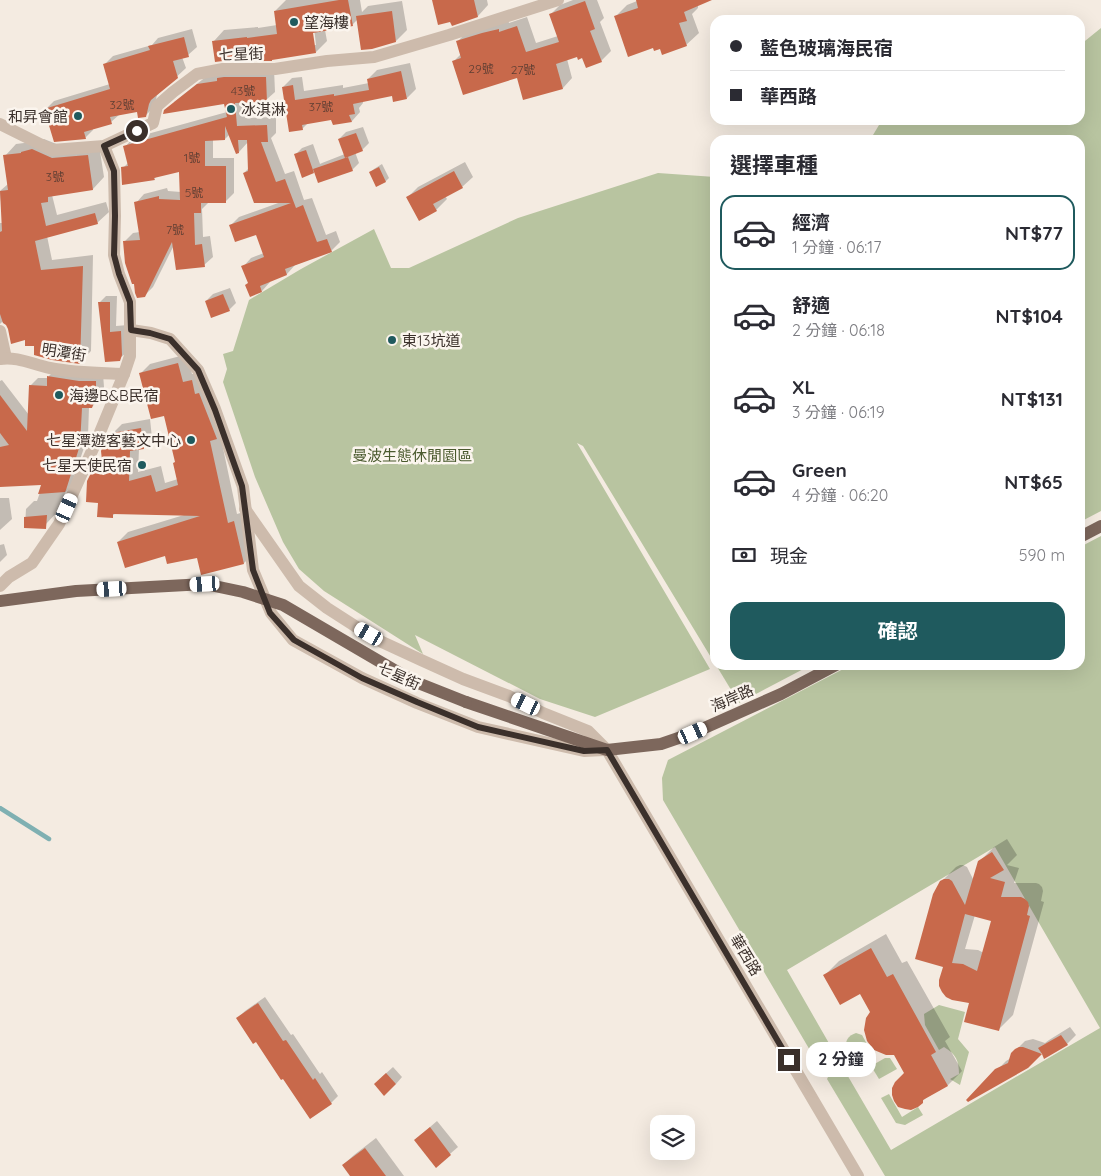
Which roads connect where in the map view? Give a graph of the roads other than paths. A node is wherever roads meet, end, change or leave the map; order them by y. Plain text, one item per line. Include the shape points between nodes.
1 (558, 0) edge
2 (0, 124) edge
3 (104, 146) junction
4 (131, 330) junction
5 (0, 331) edge
6 (3, 359) edge
7 (124, 374) junction
8 (245, 509) junction
9 (1101, 526) edge
10 (1085, 534) edge
11 (3, 580) edge
12 (0, 601) edge
13 (827, 670) edge
14 (607, 750) junction
15 (858, 1176) edge

1 - 3 street, 七星街 via 374,57 197,74 157,106 153,123
2 - 3 street via 52,150
3 - 4 street via 114,171 114,255 130,302
4 - 7 street via 130,356
4 - 8 street, 七星街 via 170,339 198,370 242,486
5 - 6 street
6 - 7 street, 明潭街 via 51,368
7 - 11 street via 59,524 32,563
8 - 14 street, 七星街 via 299,586 326,608 382,642 588,731
8 - 14 street, 七星街 via 253,570 270,613 294,640 362,678 478,727 584,751
9 - 10 main road
12 - 14 main road, bridge via 76,590 205,584 243,592 283,605 413,681
13 - 14 main road, 海岸路 via 693,733 661,744
14 - 15 street, 華西路

